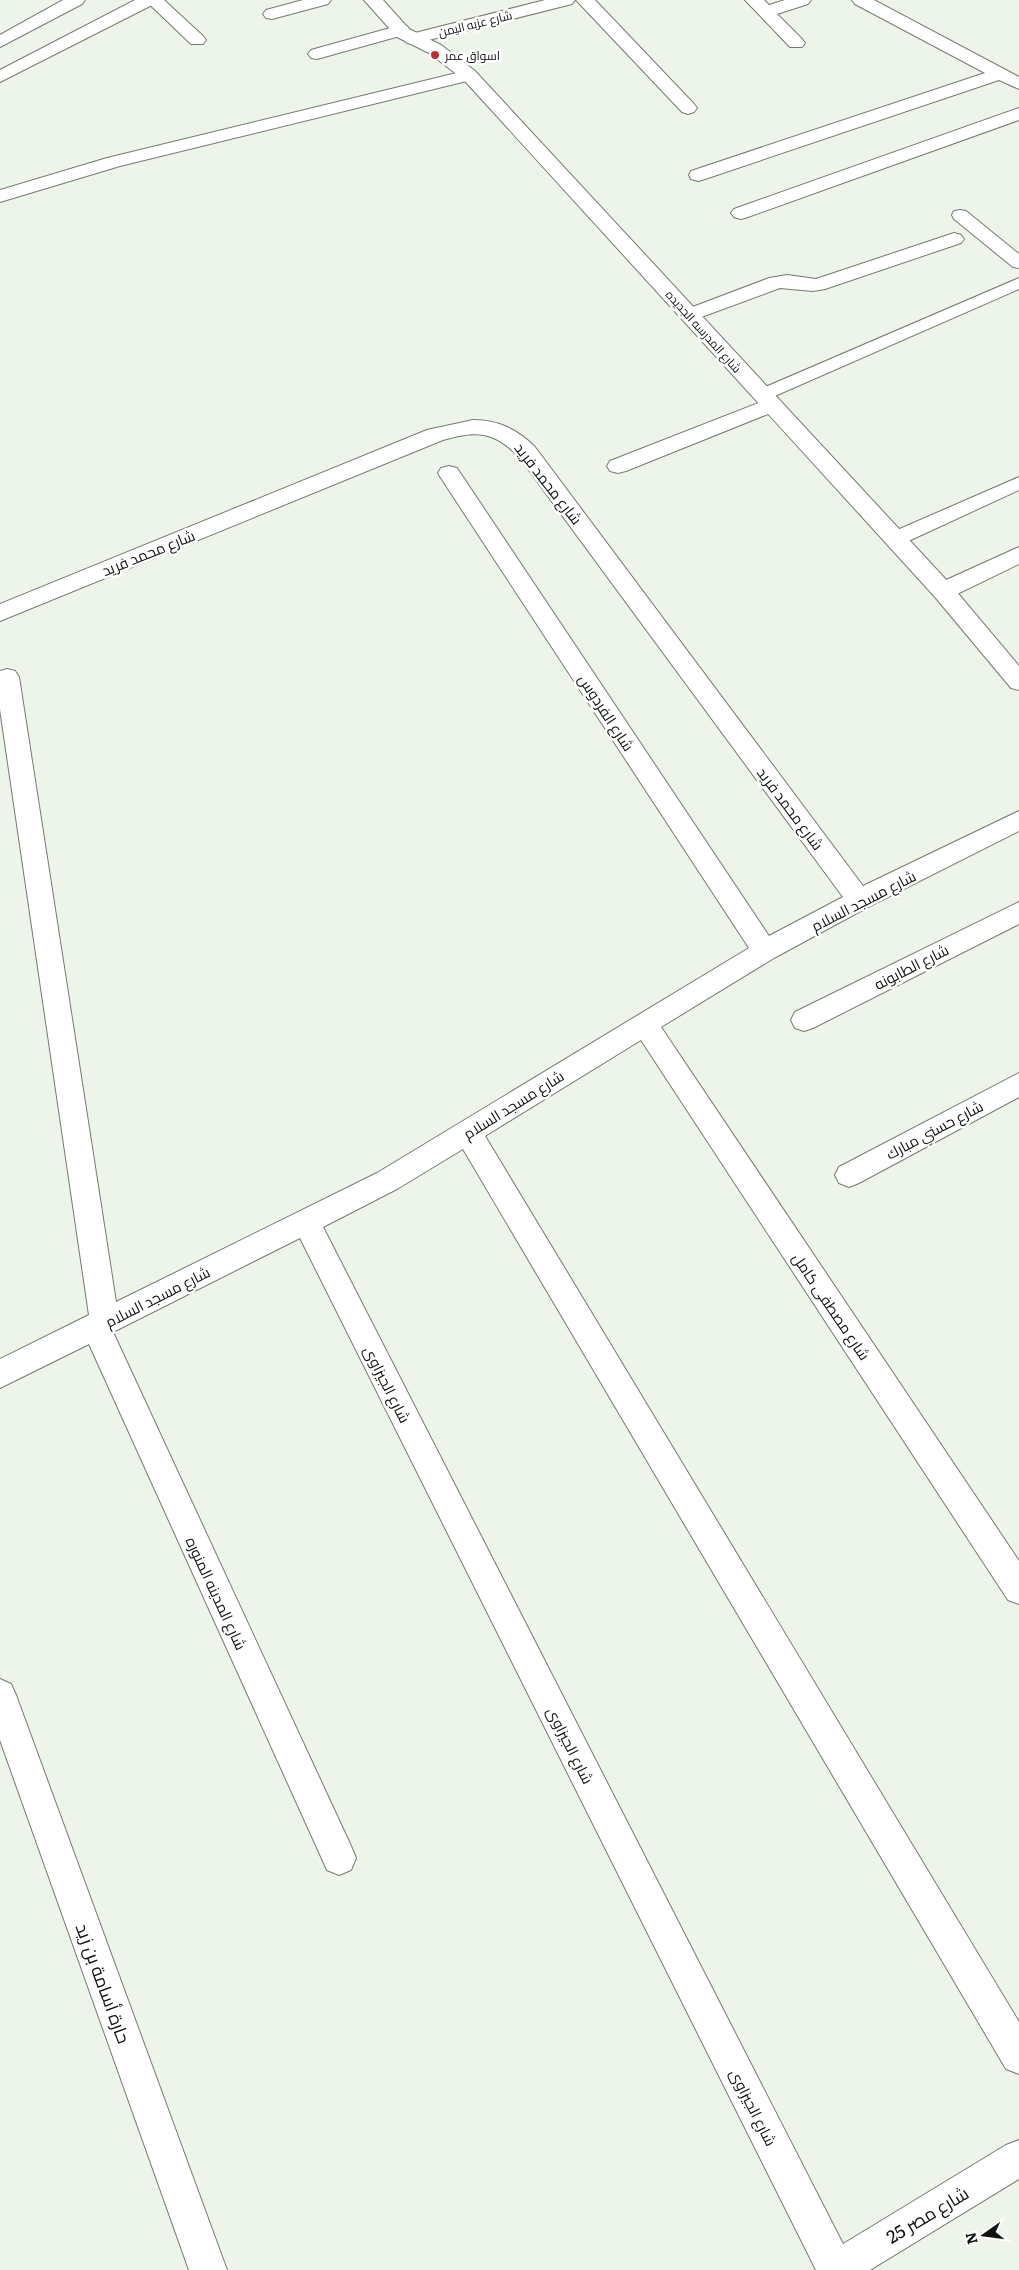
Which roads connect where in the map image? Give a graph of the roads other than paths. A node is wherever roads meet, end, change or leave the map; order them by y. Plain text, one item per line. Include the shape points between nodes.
1 (76, 0) edge
2 (148, 0) edge
3 (154, 0) edge
4 (322, 0) edge
5 (373, 0) edge
6 (498, 0) edge
7 (566, 0) edge
8 (585, 0) edge
9 (802, 0) edge
10 (861, 0) edge
11 (760, 6) edge
12 (272, 14) dead end
13 (510, 14) junction
14 (407, 35) junction
15 (197, 40) dead end
16 (0, 42) edge
17 (796, 43) dead end
18 (317, 54) dead end
19 (1000, 74) junction
20 (469, 75) junction
21 (0, 77) edge
22 (1019, 84) edge
23 (688, 108) dead end
24 (1019, 114) edge
25 (698, 175) dead end
26 (0, 196) edge
27 (741, 213) dead end
28 (960, 215) dead end
29 (954, 240) dead end
30 (1019, 263) edge
31 (1019, 283) edge
32 (689, 315) junction
33 (767, 400) junction
34 (618, 466) dead end
35 (449, 473) dead end
36 (1019, 483) edge
37 (895, 539) junction
38 (1019, 555) edge
39 (943, 591) junction
40 (0, 613) edge
41 (7, 677) dead end
42 (1019, 682) edge
43 (1019, 820) edge
44 (859, 900) junction
45 (1019, 912) edge
46 (765, 951) junction
47 (804, 1020) dead end
48 (644, 1024) junction
49 (1019, 1084) edge
50 (468, 1132) junction
51 (849, 1174) dead end
52 (306, 1222) junction
53 (101, 1325) junction
54 (0, 1374) edge
55 (1019, 1589) edge
56 (0, 1695) edge
57 (339, 1858) dead end
58 (1019, 2056) edge
59 (1019, 2158) edge
60 (208, 2270) edge
61 (835, 2270) edge

1 - 16 street
2 - 21 street
3 - 15 street
4 - 12 street
5 - 14 street, شارع المدرسه الجديده
6 - 13 street
7 - 13 street, شارع عزبه اليمن
8 - 23 street
9 - 11 street
10 - 19 street
11 - 17 street
13 - 14 street, شارع عزبه اليمن
14 - 18 street, شارع عزبه اليمن
14 - 20 street, شارع المدرسه الجديده via 435,49
19 - 22 street
19 - 25 street
20 - 26 street via 114,162
20 - 32 street, شارع المدرسه الجديده
24 - 27 street
28 - 30 lane
29 - 32 street via 818,285 786,280 776,282
31 - 33 lane
32 - 33 street, شارع المدرسه الجديده
33 - 34 street
33 - 37 street, شارع المدرسه الجديده
35 - 46 street, شارع الفردوس
36 - 37 lane
37 - 39 street, شارع المدرسه الجديده
38 - 39 street
39 - 42 street, شارع المدرسه الجديده
40 - 44 street, شارع محمد فريد via 435,435 463,426 494,428 508,434 527,452
41 - 53 street, شارع المدينه المنوره
43 - 44 street, شارع مسجد السلام
44 - 46 street, شارع مسجد السلام
45 - 47 street, شارع الطابونه
46 - 48 street, شارع مسجد السلام
48 - 50 street, شارع مسجد السلام
48 - 55 street, شارع مصطفى كامل
49 - 51 street, شارع حسني مبارك
50 - 52 street, شارع مسجد السلام via 387,1181
50 - 58 street
52 - 53 street, شارع مسجد السلام
52 - 61 street, شارع الجيزاوى
53 - 54 street, شارع مسجد السلام
53 - 57 street, شارع المدينه المنوره
56 - 60 street, حارة أسامة بن زيد
59 - 61 street, شارع مصر 25

